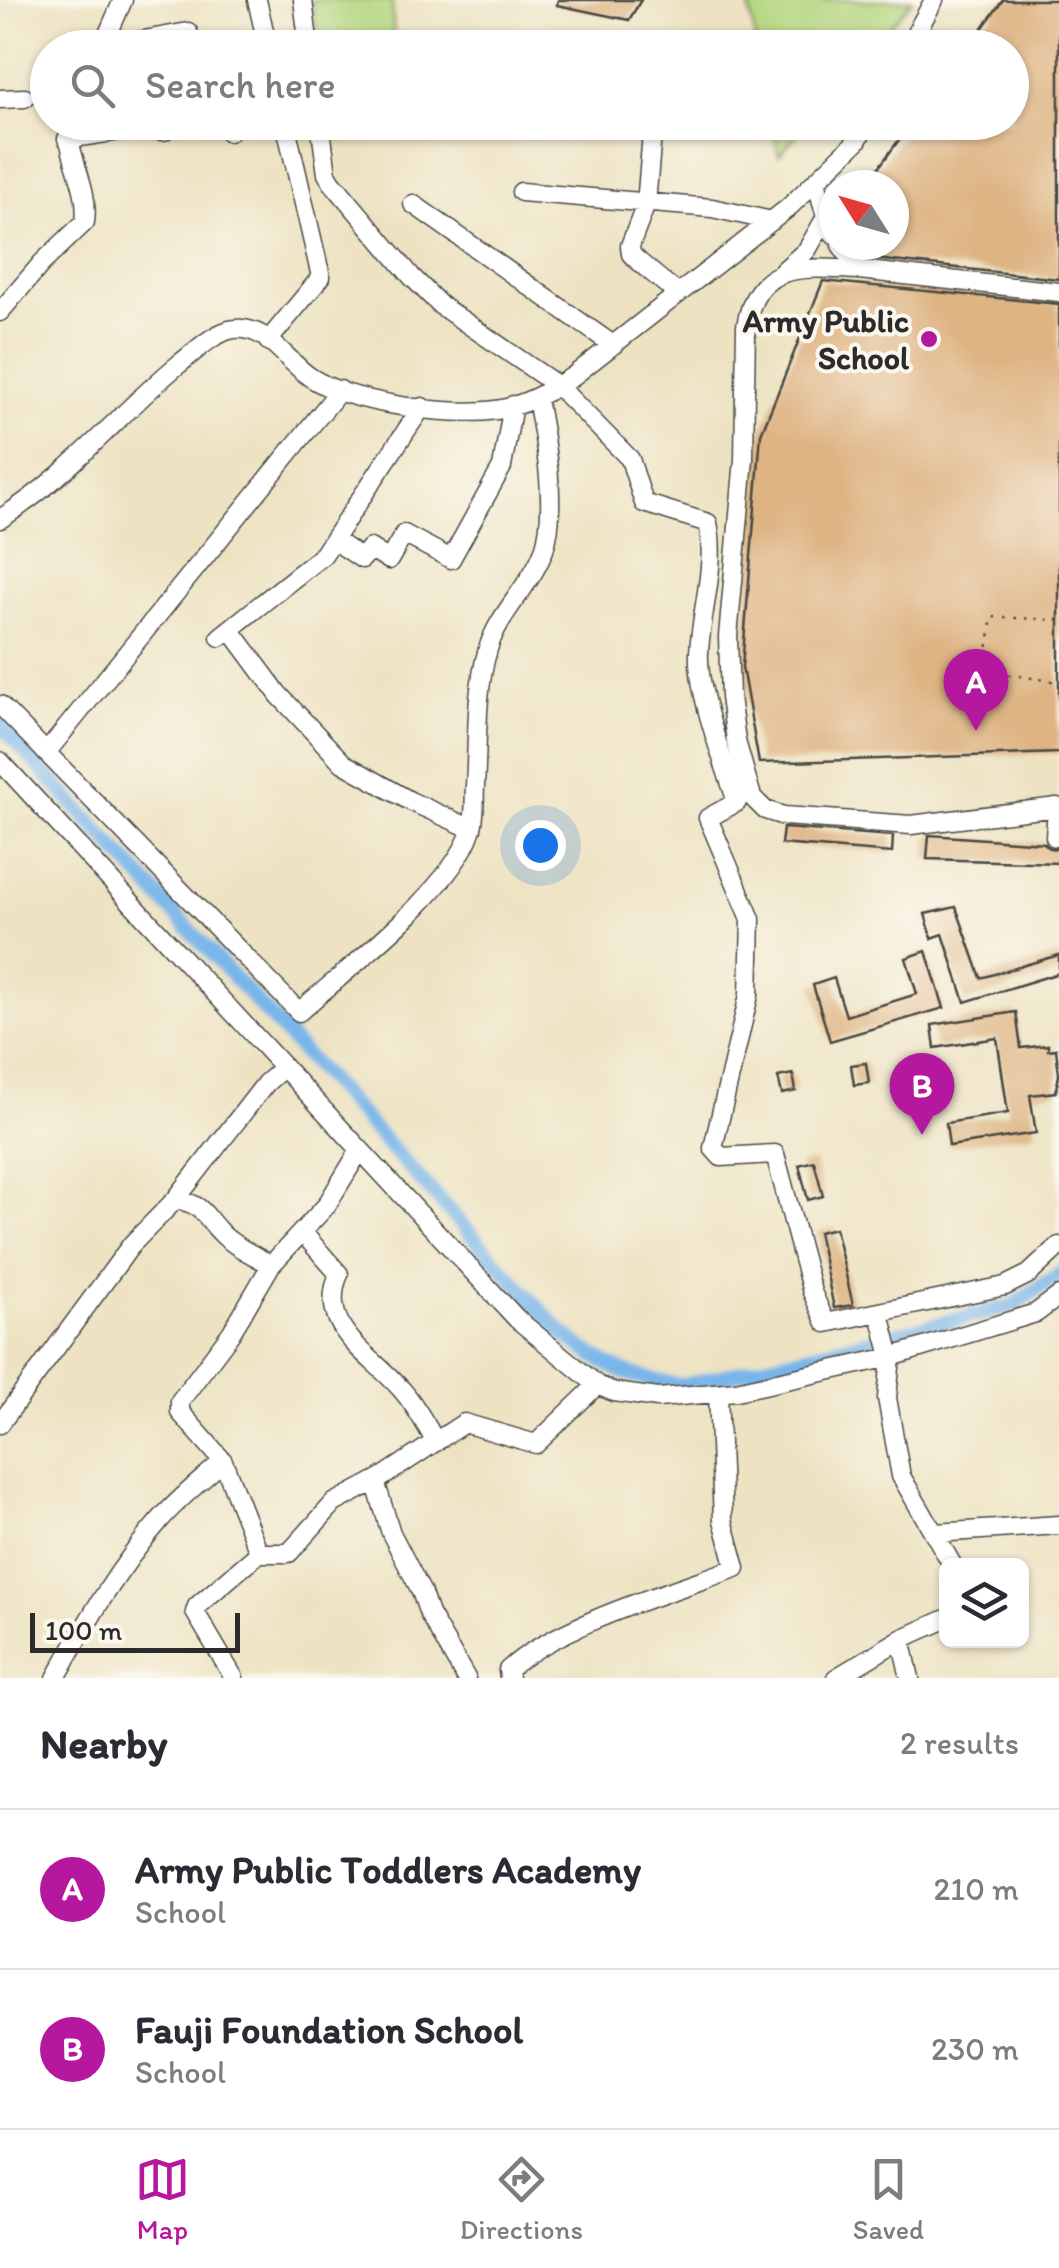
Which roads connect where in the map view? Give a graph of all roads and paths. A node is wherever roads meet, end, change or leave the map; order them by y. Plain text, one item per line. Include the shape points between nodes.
1 (122, 0) edge
2 (258, 0) edge
3 (303, 0) edge
4 (934, 0) edge
5 (110, 30) edge
6 (264, 30) edge
7 (307, 30) edge
8 (918, 30) edge
9 (25, 98) dead end
10 (0, 99) edge
11 (71, 140) edge
12 (289, 140) edge
13 (323, 140) edge
14 (651, 140) edge
15 (858, 140) edge
16 (816, 180) junction
17 (819, 190) edge
18 (521, 192) dead end
19 (413, 204) dead end
20 (646, 204) junction
21 (772, 221) junction
22 (819, 237) edge
23 (852, 260) edge
24 (858, 270) junction
25 (783, 272) junction
26 (1059, 292) edge
27 (678, 294) junction
28 (0, 312) edge
29 (268, 341) junction
30 (613, 345) junction
31 (558, 386) junction
32 (340, 390) junction
33 (537, 398) junction
34 (512, 405) junction
35 (422, 406) junction
36 (0, 518) edge
37 (334, 540) junction
38 (1059, 620) edge
39 (1059, 682) edge
40 (0, 704) edge
41 (46, 753) junction
42 (0, 761) edge
43 (1058, 807) edge
44 (472, 830) junction
45 (1055, 837) dead end
46 (284, 1067) junction
47 (360, 1150) junction
48 (176, 1199) junction
49 (302, 1232) junction
50 (1059, 1246) edge
51 (272, 1265) junction
52 (1059, 1296) edge
53 (885, 1334) junction
54 (597, 1385) junction
55 (718, 1393) junction
56 (0, 1424) edge
57 (436, 1442) junction
58 (223, 1461) junction
59 (375, 1482) junction
60 (1059, 1525) edge
61 (935, 1533) junction
62 (259, 1552) junction
63 (949, 1558) edge
64 (939, 1622) edge
65 (901, 1639) junction
66 (56, 1678) edge
67 (234, 1678) edge
68 (466, 1678) edge
69 (510, 1678) edge
70 (836, 1678) edge
71 (910, 1678) edge

1 - 5 street
2 - 6 street
3 - 7 street
4 - 8 street
9 - 10 street
11 - 28 street via 86,194 85,222
12 - 29 street via 320,277
13 - 31 street via 332,182 412,277 440,305
14 - 20 street
15 - 16 street
16 - 17 street
16 - 21 street
18 - 20 street
19 - 30 street
20 - 21 street
20 - 27 street via 631,254
21 - 27 street
22 - 25 street
23 - 24 street
24 - 25 street
24 - 26 street
25 - 43 street via 757,293 746,326 744,459 729,599 730,697 752,797 784,816 911,825
27 - 30 street
29 - 32 street via 311,378
29 - 36 street via 244,327 208,341 64,472
30 - 31 street
31 - 33 street
31 - 53 street via 630,459 644,504 708,523 712,544 698,657 737,802 708,818 751,919 749,995 713,1148 721,1157 775,1154 826,1323
32 - 35 street via 360,399
32 - 41 street
33 - 34 street
33 - 44 street via 550,495 544,548 488,650
34 - 35 street
34 - 37 street via 502,466 452,559 404,534 389,560 370,548 362,559
35 - 37 street
37 - 44 street via 323,556 225,633 343,763
38 - 39 path via 992,616 984,672
40 - 41 street
41 - 44 street via 299,1012 425,900
42 - 46 street
43 - 45 street
46 - 47 street
46 - 48 street
47 - 49 street
47 - 54 street via 517,1319
48 - 51 street via 204,1210 222,1234
48 - 56 street via 132,1244
49 - 51 street
49 - 57 street via 339,1274 334,1314 402,1390
50 - 53 street via 1029,1274
51 - 58 street via 178,1407
52 - 53 street via 1036,1313
53 - 55 street
53 - 61 street via 887,1398 901,1476
54 - 55 street via 637,1397
54 - 57 street via 536,1444 464,1423
55 - 69 street via 724,1520 736,1568 525,1654 508,1670
57 - 59 street
58 - 62 street
58 - 66 street via 162,1518 126,1564
59 - 62 street via 334,1504 289,1553
59 - 68 street via 428,1614
60 - 61 street
61 - 63 street
62 - 67 street via 195,1612
64 - 65 street
65 - 70 street
65 - 71 street

